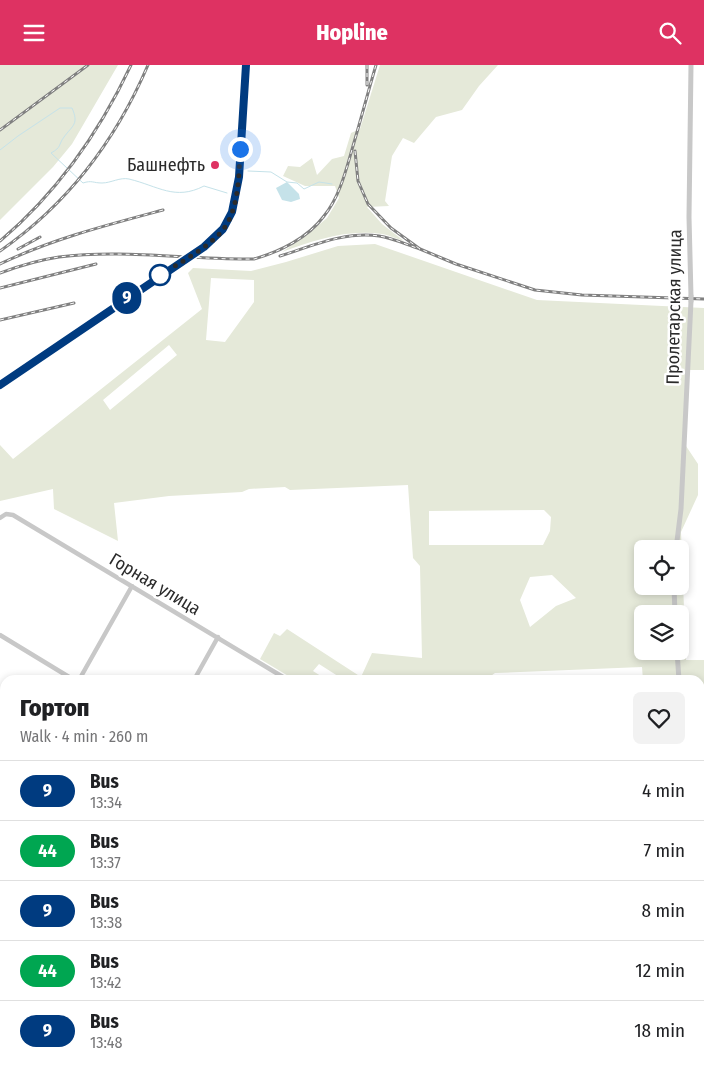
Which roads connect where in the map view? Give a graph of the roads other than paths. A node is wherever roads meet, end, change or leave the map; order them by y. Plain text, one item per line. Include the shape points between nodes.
1 (246, 65) edge
2 (692, 65) edge
3 (0, 385) edge
4 (0, 518) edge
5 (677, 540) edge
6 (132, 586) junction
7 (0, 635) edge
8 (218, 637) junction
9 (678, 660) edge
10 (66, 675) edge
11 (82, 675) edge
12 (197, 675) edge
13 (280, 675) edge
14 (679, 675) edge

1 - 3 main road via 239,177 232,212 223,229 216,237
2 - 5 street, Пролетарская улица via 691,299
4 - 6 street, Горная улица via 6,514 13,515
6 - 8 street, Горная улица
6 - 11 street
7 - 10 street
8 - 12 street
8 - 13 street, Горная улица
9 - 14 street

